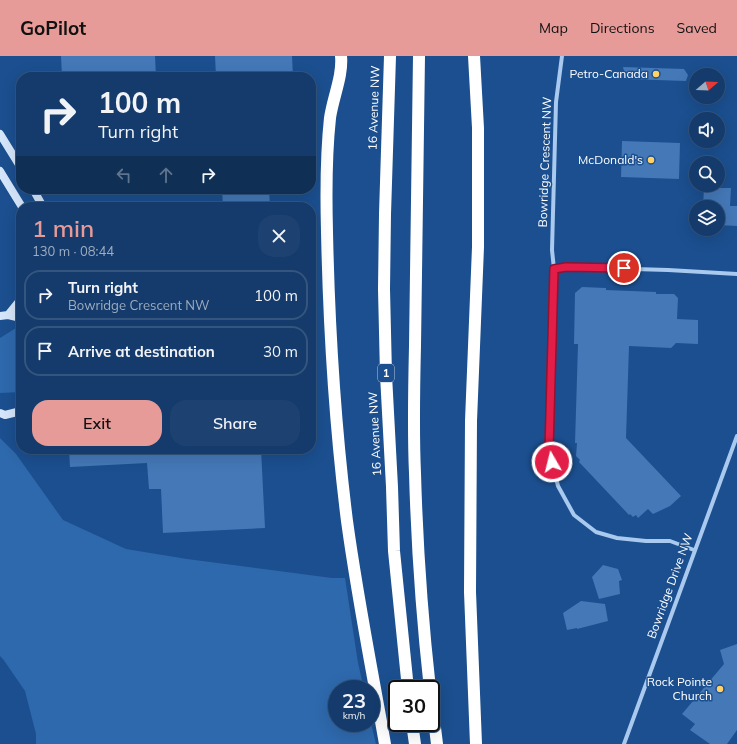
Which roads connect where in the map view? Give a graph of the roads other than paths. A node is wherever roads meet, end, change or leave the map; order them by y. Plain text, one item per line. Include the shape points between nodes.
1 (341, 56) edge
2 (348, 56) edge
3 (390, 56) edge
4 (419, 56) edge
5 (467, 56) edge
6 (474, 56) edge
7 (562, 56) edge
8 (338, 78) junction
9 (476, 104) junction
10 (0, 134) edge
11 (16, 160) edge
12 (0, 171) edge
13 (19, 202) edge
14 (554, 269) junction
15 (737, 274) edge
16 (16, 304) edge
17 (4, 316) edge
18 (16, 317) edge
19 (16, 412) edge
20 (0, 413) edge
21 (737, 436) edge
22 (694, 550) junction
23 (407, 680) edge
24 (429, 680) edge
25 (413, 732) edge
26 (436, 732) edge
27 (385, 744) edge
28 (415, 744) edge
29 (437, 744) edge
30 (476, 744) edge
31 (624, 744) edge

1 - 8 highway
2 - 8 highway
3 - 23 highway, 16 Avenue NW / 1 via 384,289 386,375 394,551
4 - 24 highway via 415,473
5 - 9 highway
6 - 9 highway
7 - 14 street, Bowridge Crescent NW via 556,102 552,250
8 - 27 highway via 329,132 326,176 328,284 337,421 347,520
9 - 30 highway via 478,247 470,520
10 - 11 street
12 - 13 street
14 - 15 street via 566,267
14 - 22 street, Bowridge Crescent NW via 549,450 558,486 574,515 596,532 617,538 670,541
16 - 17 street
17 - 18 street
19 - 20 street
21 - 22 street, Bowridge Drive NW
22 - 31 street, Bowridge Drive NW
25 - 28 highway
26 - 29 highway

